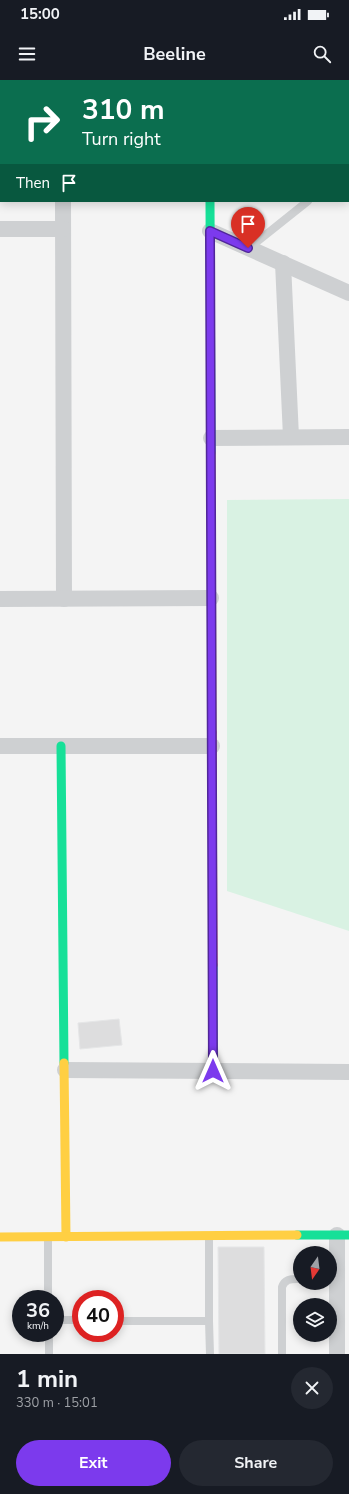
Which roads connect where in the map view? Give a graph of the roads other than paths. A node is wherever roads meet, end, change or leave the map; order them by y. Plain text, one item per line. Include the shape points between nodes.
1 (63, 202) edge
2 (210, 202) edge
3 (307, 202) edge
4 (0, 229) edge
5 (63, 229) junction
6 (210, 231) junction
7 (248, 248) junction
8 (283, 263) junction
9 (349, 293) edge
10 (291, 436) junction
11 (349, 437) edge
12 (210, 438) junction
13 (211, 598) junction
14 (0, 599) edge
15 (64, 599) junction
16 (0, 746) edge
17 (61, 746) junction
18 (212, 746) junction
19 (64, 1070) junction
20 (213, 1071) junction
21 (349, 1072) edge
22 (343, 1235) edge
23 (66, 1236) junction
24 (209, 1236) junction
25 (0, 1237) edge
26 (48, 1237) junction
27 (337, 1261) edge
28 (293, 1279) edge
29 (48, 1290) edge
30 (333, 1290) edge
31 (124, 1321) edge
32 (209, 1321) junction
33 (48, 1342) edge
34 (49, 1354) edge
35 (210, 1354) edge
36 (282, 1354) edge
37 (336, 1354) edge

1 - 5 street
2 - 6 street
3 - 7 lane
4 - 5 street
5 - 15 street
6 - 7 street
6 - 12 street
7 - 8 street
8 - 9 street
8 - 10 street
10 - 11 street
10 - 12 street
12 - 13 street
13 - 15 street
13 - 18 street
14 - 15 street
16 - 17 street
17 - 18 street
17 - 19 street
18 - 20 street
19 - 20 street
19 - 23 street
20 - 21 street
22 - 24 street
22 - 27 street
23 - 24 street
23 - 26 street
24 - 32 lane
25 - 26 street
26 - 29 lane
28 - 36 lane via 287,1279 282,1287
30 - 37 street
31 - 32 lane
32 - 35 lane
33 - 34 lane

